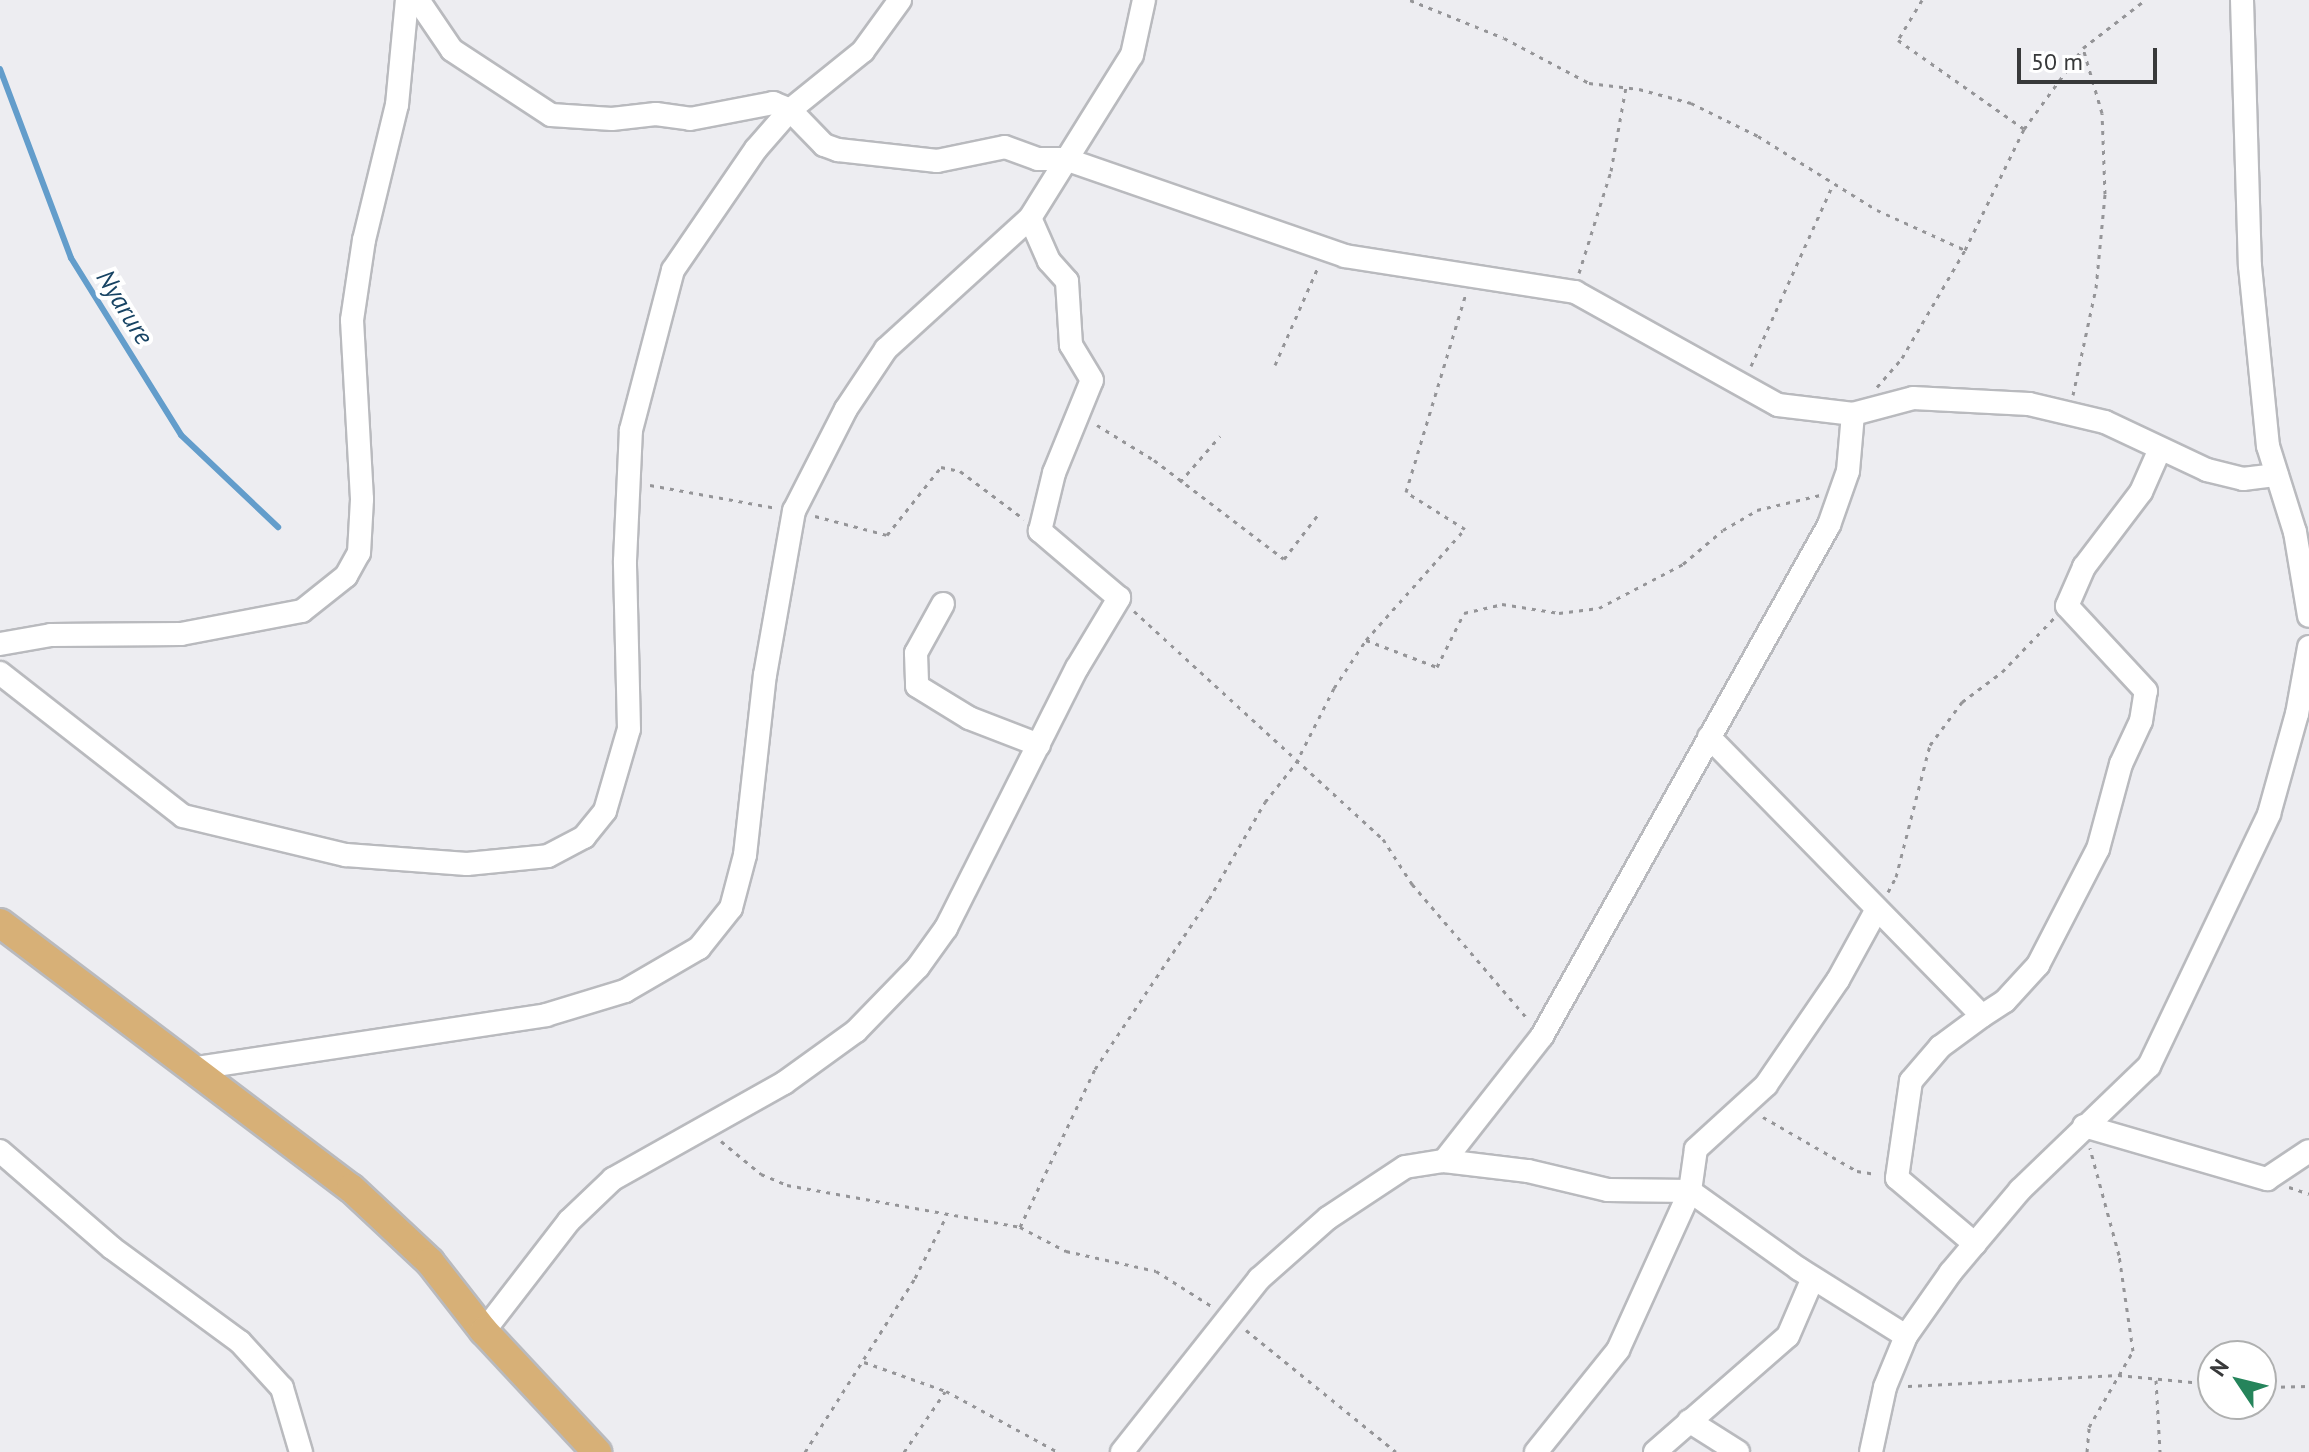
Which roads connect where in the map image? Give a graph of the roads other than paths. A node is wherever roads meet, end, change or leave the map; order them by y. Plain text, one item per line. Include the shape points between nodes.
1 (407, 0) edge
2 (418, 0) edge
3 (900, 0) edge
4 (1144, 0) edge
5 (2242, 0) edge
6 (790, 110) junction
7 (1065, 159) junction
8 (1030, 218) junction
9 (1853, 414) junction
10 (2160, 449) junction
11 (2277, 475) junction
12 (943, 604) dead end
13 (2309, 616) edge
14 (0, 644) edge
15 (2309, 647) edge
16 (0, 673) edge
17 (1709, 737) junction
18 (1039, 745) junction
19 (1877, 909) junction
20 (0, 923) edge
21 (1982, 1016) junction
22 (190, 1069) junction
23 (2084, 1126) junction
24 (0, 1151) edge
25 (2309, 1151) edge
26 (1444, 1161) junction
27 (1690, 1191) junction
28 (1975, 1244) junction
29 (1813, 1278) junction
30 (484, 1331) junction
31 (1906, 1336) junction
32 (1689, 1421) junction
33 (301, 1452) edge
34 (597, 1452) edge
35 (1122, 1452) edge
36 (1536, 1452) edge
37 (1655, 1452) edge
38 (1738, 1452) edge
39 (1871, 1452) edge

1 - 14 street via 400,92 364,240 352,320 362,499 359,553 346,576 302,611 181,634 51,635
2 - 6 street via 452,50 551,115 612,119 656,114 690,119 773,103
3 - 6 street via 863,51
4 - 7 street via 1132,55
5 - 11 street via 2250,266 2268,446
6 - 7 street via 824,145 838,150 937,161 1005,147 1038,159
6 - 16 street via 756,149 673,270 631,430 625,561 629,729 605,811 584,837 548,856 467,864 346,855 183,816
7 - 8 street
7 - 9 street via 1326,249 1418,269 1575,292 1778,405
8 - 18 street via 1049,261 1067,281 1071,345 1092,380 1054,473 1040,531 1119,598
8 - 22 street via 886,349 846,409 794,511 765,675 745,855 731,908 699,948 625,991 546,1015
9 - 10 street via 1913,398 2070,411 2138,434
9 - 17 street via 1848,471 1829,525
10 - 11 street via 2243,479
10 - 21 street via 2141,492 2084,567 2067,606 2146,691 2141,721 2121,764 2098,849 2050,944 2005,1001
11 - 13 street via 2295,532
12 - 18 street via 916,653 917,686 969,718
15 - 23 street via 2269,814 2149,1066
17 - 19 street
17 - 26 street via 1542,1036
18 - 30 street via 946,928 918,967 856,1031 784,1083 613,1179 569,1221
19 - 21 street
19 - 27 street via 1838,980 1766,1085 1696,1149
20 - 22 main road
21 - 28 street via 1940,1047 1911,1081 1897,1178
22 - 30 main road via 351,1188 430,1262
23 - 25 street via 2267,1179
23 - 28 street
24 - 33 street via 112,1248 240,1342 282,1388
26 - 27 street via 1528,1171 1608,1190
26 - 35 street via 1405,1167 1328,1218 1259,1279
27 - 29 street
27 - 36 street via 1618,1350
28 - 31 street
29 - 31 street
29 - 32 street via 1788,1336
30 - 34 main road
31 - 39 street via 1885,1387
32 - 37 street
32 - 38 street

